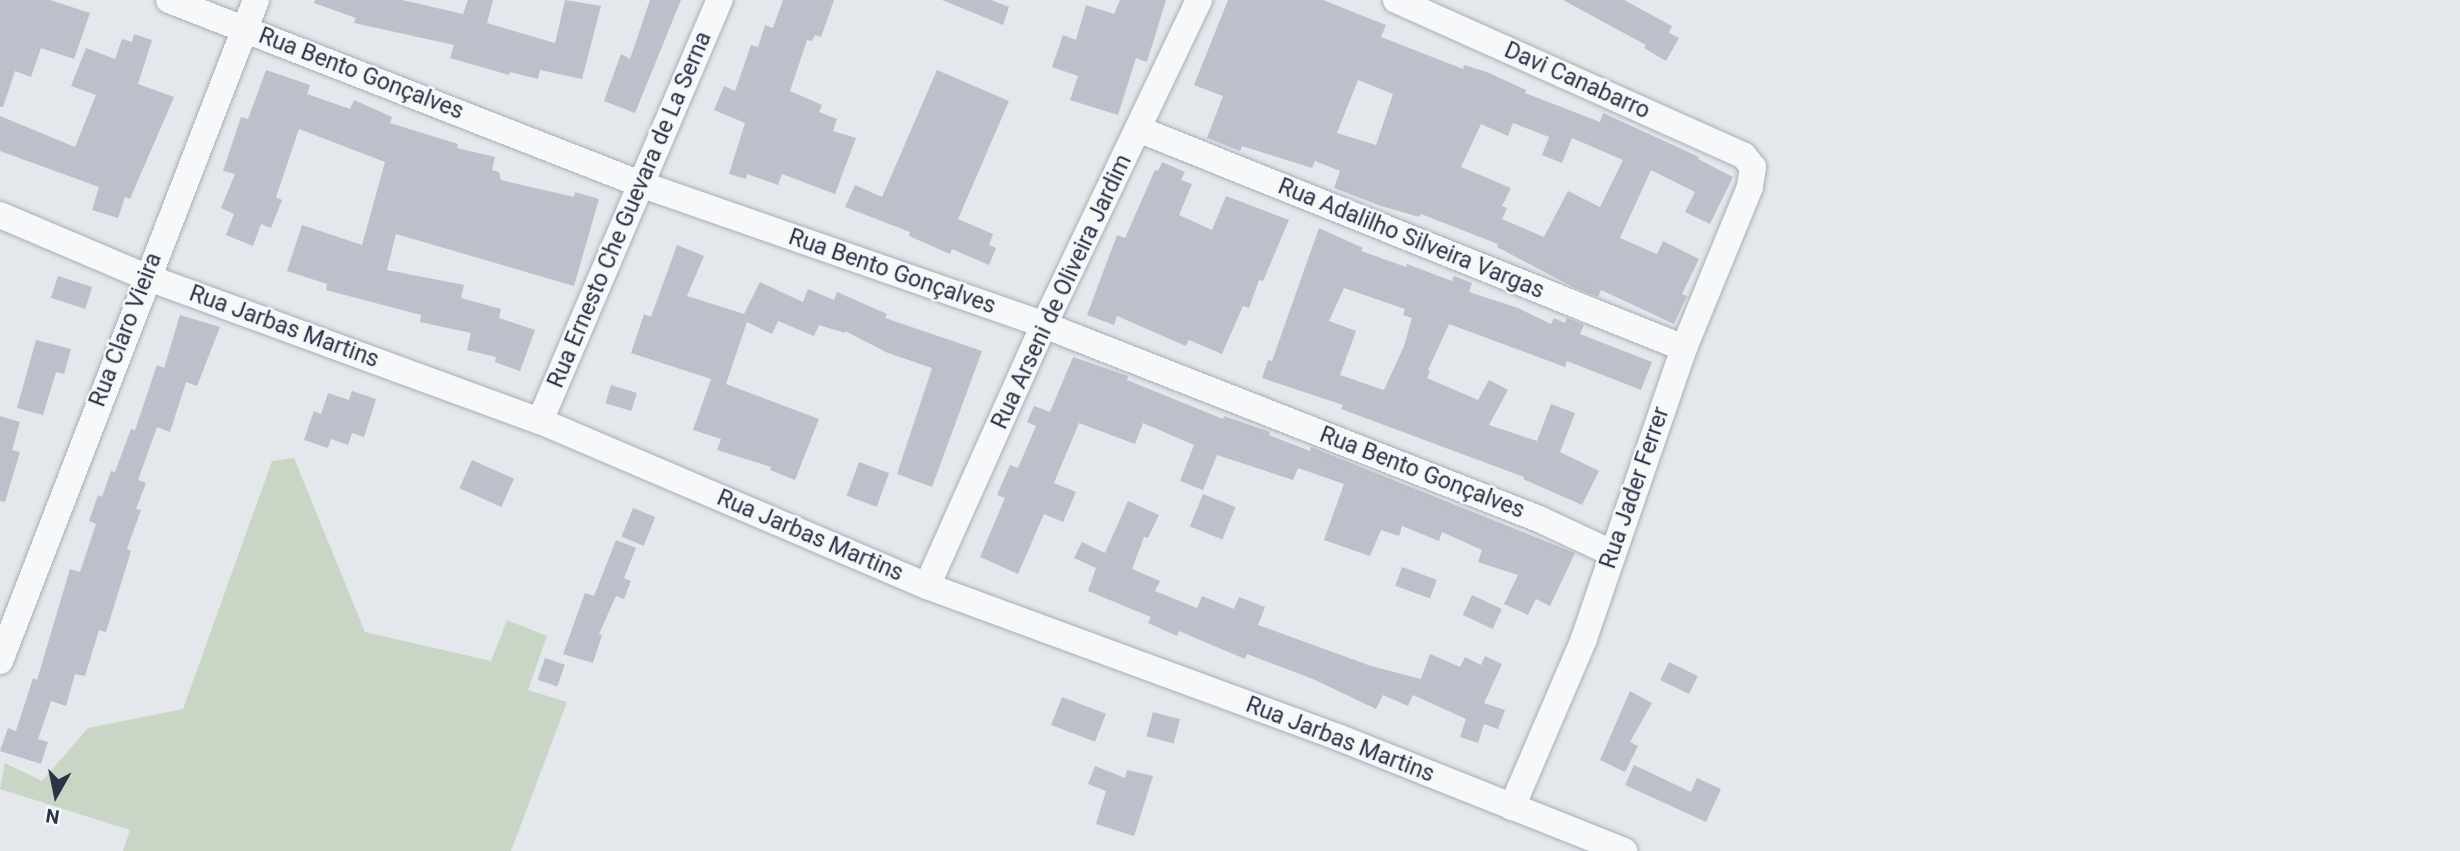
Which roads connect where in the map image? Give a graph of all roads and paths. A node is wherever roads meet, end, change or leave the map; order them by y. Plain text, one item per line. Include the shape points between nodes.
1 (169, 0) edge
2 (256, 0) edge
3 (720, 0) edge
4 (1199, 0) edge
5 (1396, 0) edge
6 (246, 28) junction
7 (1138, 129) junction
8 (1753, 167) joint
9 (643, 185) junction
10 (0, 215) edge
11 (146, 276) junction
12 (1044, 325) junction
13 (1684, 348) junction
14 (540, 421) junction
15 (1612, 553) junction
16 (927, 586) junction
17 (0, 661) edge
18 (1512, 807) junction
19 (1624, 851) edge

1 - 6 street, Rua Bento Gonçalves
2 - 6 street, Rua Claro Vieira
3 - 9 street, Rua Ernesto Che Guevara de La Serna
4 - 7 street, Rua Arseni de Oliveira Jardim
5 - 8 street, Davi Canabarro via 1744,156
6 - 9 street, Rua Bento Gonçalves
6 - 11 street, Rua Claro Vieira
7 - 12 street, Rua Arseni de Oliveira Jardim
7 - 13 street, Rua Adalilho Silveira Vargas
8 - 13 street, Rua Jader Ferrer via 1750,187
9 - 12 street, Rua Bento Gonçalves
9 - 14 street, Rua Ernesto Che Guevara de La Serna
10 - 11 street, Rua Jarbas Martins
11 - 14 street, Rua Jarbas Martins
11 - 17 street, Rua Claro Vieira
12 - 15 street, Rua Bento Gonçalves via 1539,519
12 - 16 street, Rua Arseni de Oliveira Jardim
13 - 15 street, Rua Jader Ferrer
14 - 16 street, Rua Jarbas Martins
15 - 18 street, Rua Jader Ferrer via 1584,639
16 - 18 street, Rua Jarbas Martins
18 - 19 street, Rua Jarbas Martins

